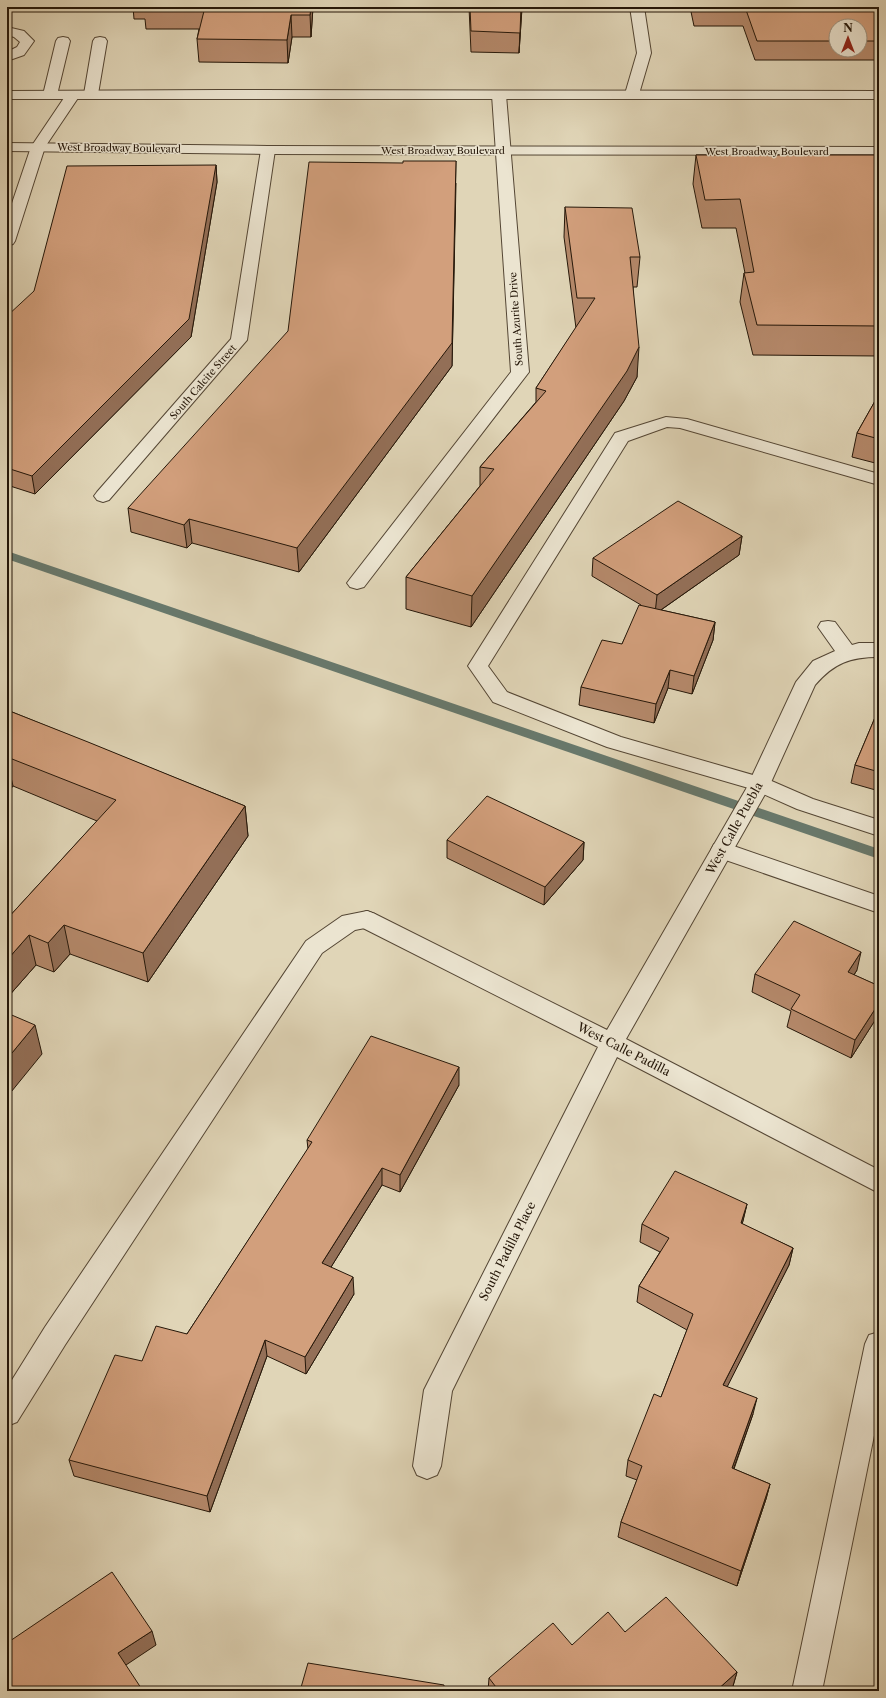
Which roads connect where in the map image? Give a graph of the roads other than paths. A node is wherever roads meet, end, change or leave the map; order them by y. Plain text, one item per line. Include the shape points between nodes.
1 (637, 7) edge
2 (7, 31) edge
3 (63, 42) dead end
4 (100, 42) dead end
5 (7, 57) edge
6 (91, 94) junction
7 (632, 94) junction
8 (7, 95) edge
9 (50, 95) junction
10 (73, 95) junction
11 (499, 95) junction
12 (879, 95) edge
13 (7, 147) edge
14 (38, 147) junction
15 (268, 150) junction
16 (504, 150) junction
17 (879, 151) edge
18 (7, 241) edge
19 (879, 480) edge
20 (103, 496) dead end
21 (357, 583) dead end
22 (828, 627) dead end
23 (879, 650) edge
24 (848, 654) junction
25 (758, 786) junction
26 (879, 828) edge
27 (722, 850) junction
28 (879, 905) edge
29 (612, 1043) junction
30 (879, 1182) edge
31 (879, 1344) edge
32 (7, 1413) edge
33 (427, 1466) dead end
34 (807, 1691) edge

1 - 7 street via 644,53
2 - 5 street via 19,34 27,42 22,51
3 - 9 street
4 - 6 street
6 - 10 street
6 - 11 street
7 - 11 street
7 - 12 street
8 - 9 street
9 - 10 street
10 - 14 street
11 - 16 street, South Azurite Drive
13 - 14 street, West Broadway Boulevard
14 - 15 street, West Broadway Boulevard
14 - 18 street
15 - 16 street, West Broadway Boulevard
15 - 20 street, South Calcite Street via 239,340
16 - 17 street, West Broadway Boulevard
16 - 21 street, South Azurite Drive via 520,372
19 - 25 street via 681,423 666,422 621,437 478,666 500,697 614,742
22 - 24 street
23 - 24 street, West Calle Puebla via 859,650
24 - 25 street, West Calle Puebla via 820,666 806,682
25 - 26 street
25 - 27 street, West Calle Puebla
27 - 28 street
27 - 29 street, West Calle Puebla
29 - 30 street, West Calle Padilla
29 - 32 street, West Calle Padilla via 367,920 350,922 314,946 55,1336
29 - 33 street, South Padilla Place via 438,1390
31 - 34 street

